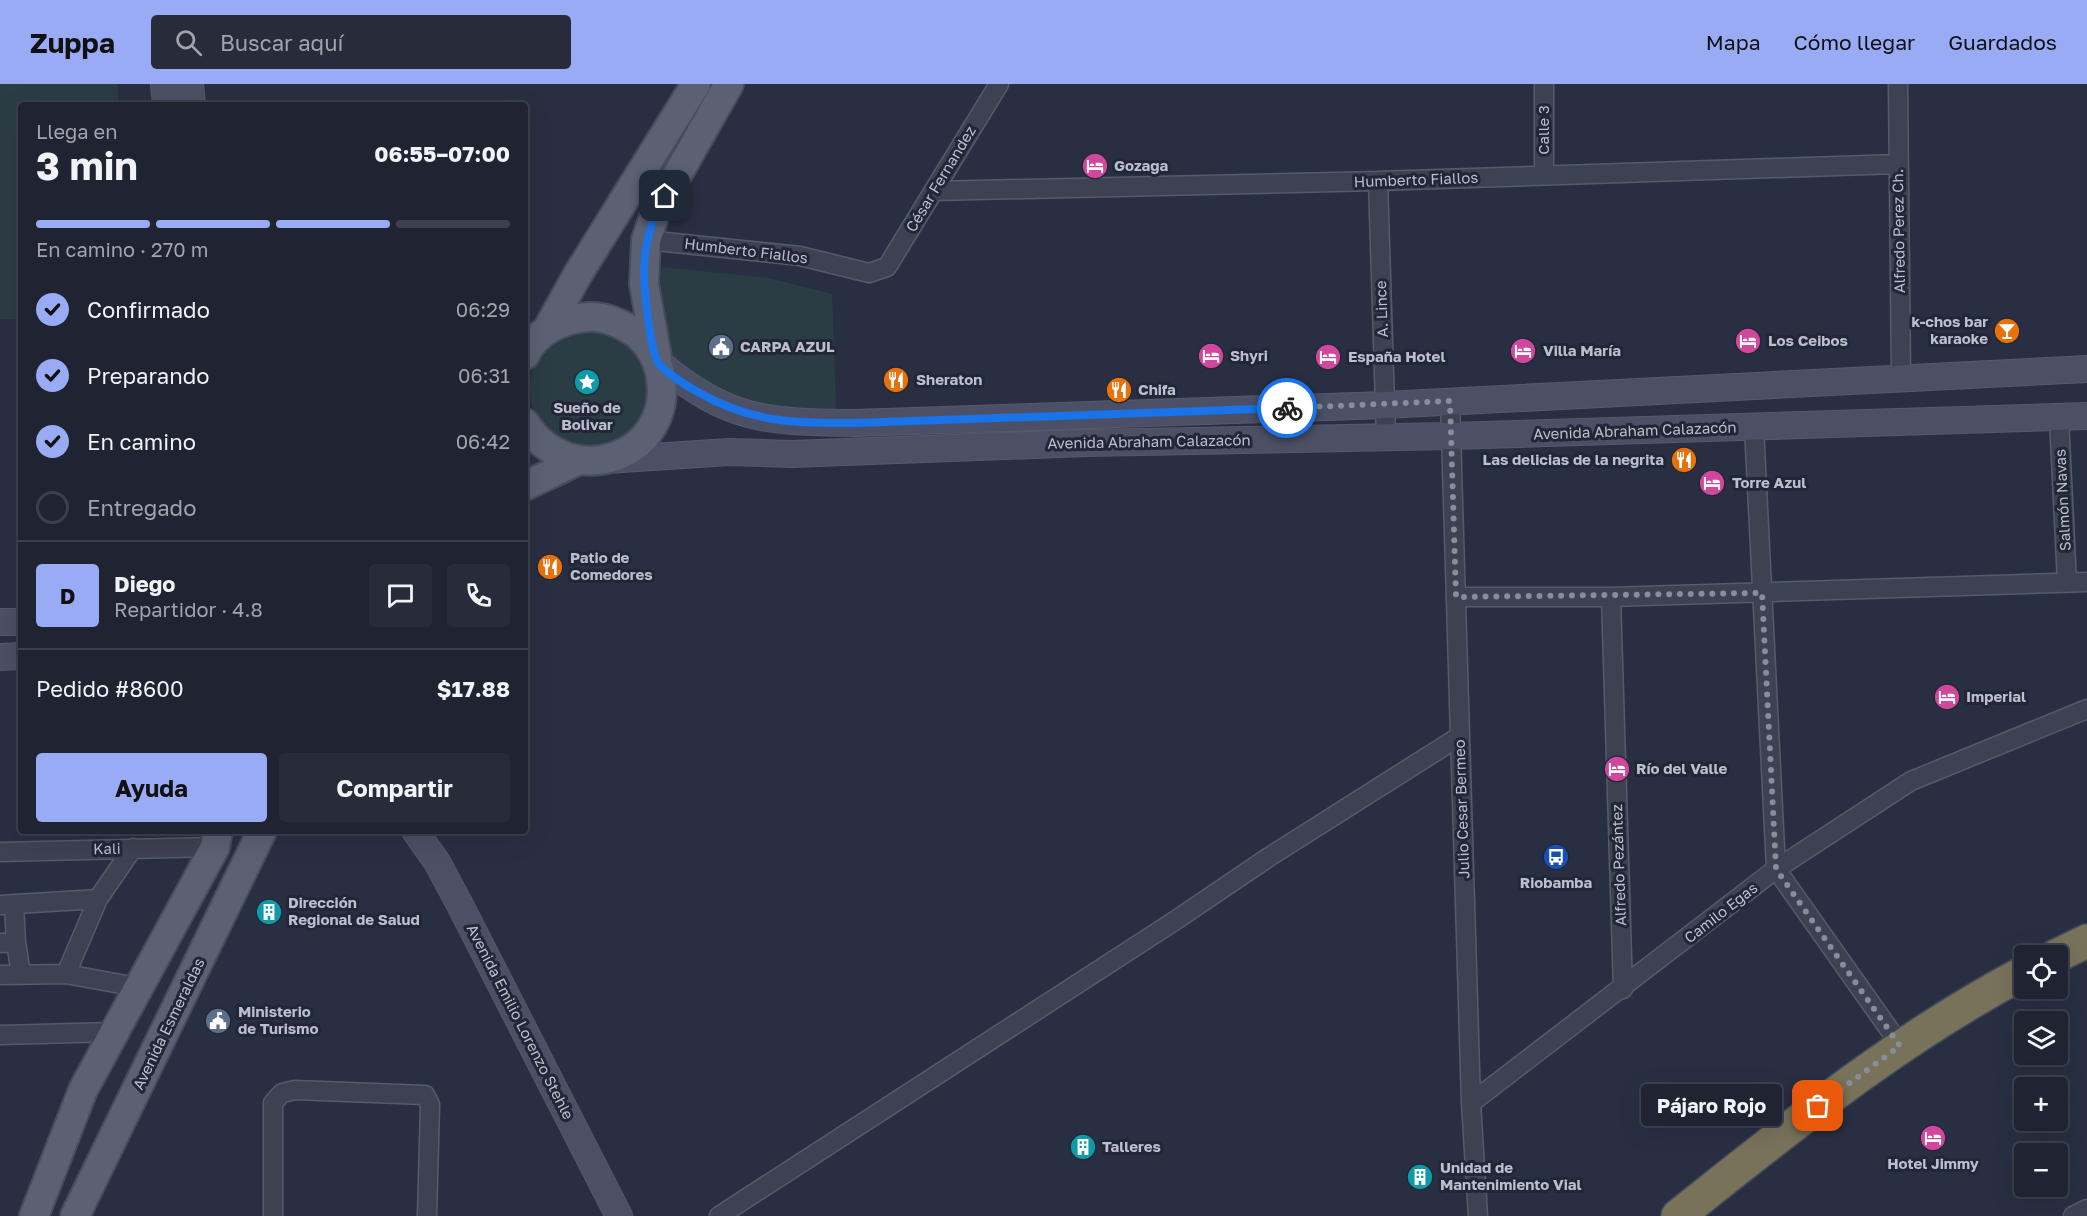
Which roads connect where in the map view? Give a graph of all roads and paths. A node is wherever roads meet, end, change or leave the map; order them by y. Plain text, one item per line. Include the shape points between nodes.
1 (164, 84) edge
2 (189, 84) edge
3 (696, 84) edge
4 (729, 84) edge
5 (999, 84) edge
6 (1544, 84) edge
7 (1898, 84) edge
8 (166, 102) edge
9 (192, 102) edge
10 (1898, 164) junction
11 (1544, 175) junction
12 (1378, 181) junction
13 (934, 191) junction
14 (646, 240) junction
15 (879, 270) joint
16 (532, 346) edge
17 (658, 362) junction
18 (2087, 369) edge
19 (1901, 377) junction
20 (1450, 401) junction
21 (1385, 405) junction
22 (2087, 416) edge
23 (2059, 418) junction
24 (1754, 427) junction
25 (528, 428) edge
26 (1451, 436) junction
27 (1386, 437) junction
28 (606, 460) junction
29 (577, 461) junction
30 (528, 485) edge
31 (2087, 582) edge
32 (2067, 583) junction
33 (1762, 593) junction
34 (1456, 597) junction
35 (1611, 597) junction
36 (0, 622) edge
37 (18, 622) edge
38 (0, 657) edge
39 (18, 657) edge
40 (2085, 716) edge
41 (1460, 736) junction
42 (261, 834) edge
43 (417, 834) edge
44 (216, 839) edge
45 (133, 848) junction
46 (0, 852) edge
47 (1776, 869) junction
48 (98, 899) junction
49 (7, 904) edge
50 (2087, 941) edge
51 (8, 942) edge
52 (2068, 950) edge
53 (66, 974) junction
54 (0, 975) edge
55 (21, 975) junction
56 (2014, 978) edge
57 (137, 987) junction
58 (1623, 989) junction
59 (113, 1032) junction
60 (0, 1035) edge
61 (1900, 1046) junction
62 (1471, 1103) junction
63 (2087, 1209) edge
64 (34, 1216) edge
65 (75, 1216) edge
66 (273, 1216) edge
67 (427, 1216) edge
68 (619, 1216) edge
69 (720, 1216) edge
70 (1478, 1216) edge
71 (1678, 1216) edge
72 (2073, 1216) edge

1 - 8 main road
2 - 9 main road
3 - 16 main road
4 - 14 main road via 654,214
5 - 13 street, César Fernandez
6 - 11 street, Calle 3
7 - 10 street, Alfredo Perez Ch.
10 - 11 street, Humberto Fiallos
10 - 19 street, Alfredo Perez Ch.
11 - 12 street, Humberto Fiallos
12 - 13 street, Humberto Fiallos
12 - 21 street, A. Lince
13 - 15 street, César Fernandez via 887,267
14 - 15 street, Humberto Fiallos via 800,256 869,273
14 - 17 main road via 644,284
16 - 17 main road via 572,318 598,317 624,324 644,340
17 - 21 main road, Avenida Abraham Calazacón via 686,386 714,402 747,416 796,422
17 - 28 main road via 663,387 656,419 648,433 629,450
18 - 19 main road, Avenida Abraham Calazacón
19 - 20 main road, Avenida Abraham Calazacón
20 - 21 main road, Avenida Abraham Calazacón
20 - 26 street, Julio Cesar Bermeo
21 - 27 street, A. Lince
22 - 23 main road, Avenida Abraham Calazacón
23 - 24 main road, Avenida Abraham Calazacón
23 - 32 street, Salmón Navas
24 - 26 main road, Avenida Abraham Calazacón
24 - 33 street
25 - 29 main road via 553,453
26 - 27 main road, Avenida Abraham Calazacón
26 - 34 street, Julio Cesar Bermeo
27 - 28 main road, Avenida Abraham Calazacón via 792,454 729,452
28 - 29 main road
29 - 30 main road
31 - 32 street
32 - 33 street
33 - 35 street
33 - 47 street
34 - 35 street
34 - 41 street, Julio Cesar Bermeo
35 - 58 street, Alfredo Pezántez
36 - 37 main road
38 - 39 main road
40 - 47 street, Camilo Egas via 1911,781
41 - 62 street, Julio Cesar Bermeo
41 - 69 street
42 - 65 main road, Avenida Esmeraldas
43 - 68 main road, Avenida Emilio Lorenzo Stehle via 460,905
44 - 45 street, Kali
44 - 57 main road
45 - 46 street, Kali
45 - 48 street
47 - 58 street, Camilo Egas
47 - 61 street
48 - 49 street
48 - 53 street
49 - 51 street
50 - 52 highway
51 - 55 street
53 - 55 street
53 - 57 street
54 - 55 street
56 - 61 highway
57 - 59 main road
58 - 62 street, Camilo Egas
59 - 60 street
59 - 64 main road via 83,1090
61 - 71 highway
62 - 70 street, Julio Cesar Bermeo
63 - 72 street
66 - 67 street via 273,1103 282,1093 295,1090 425,1095 430,1105

